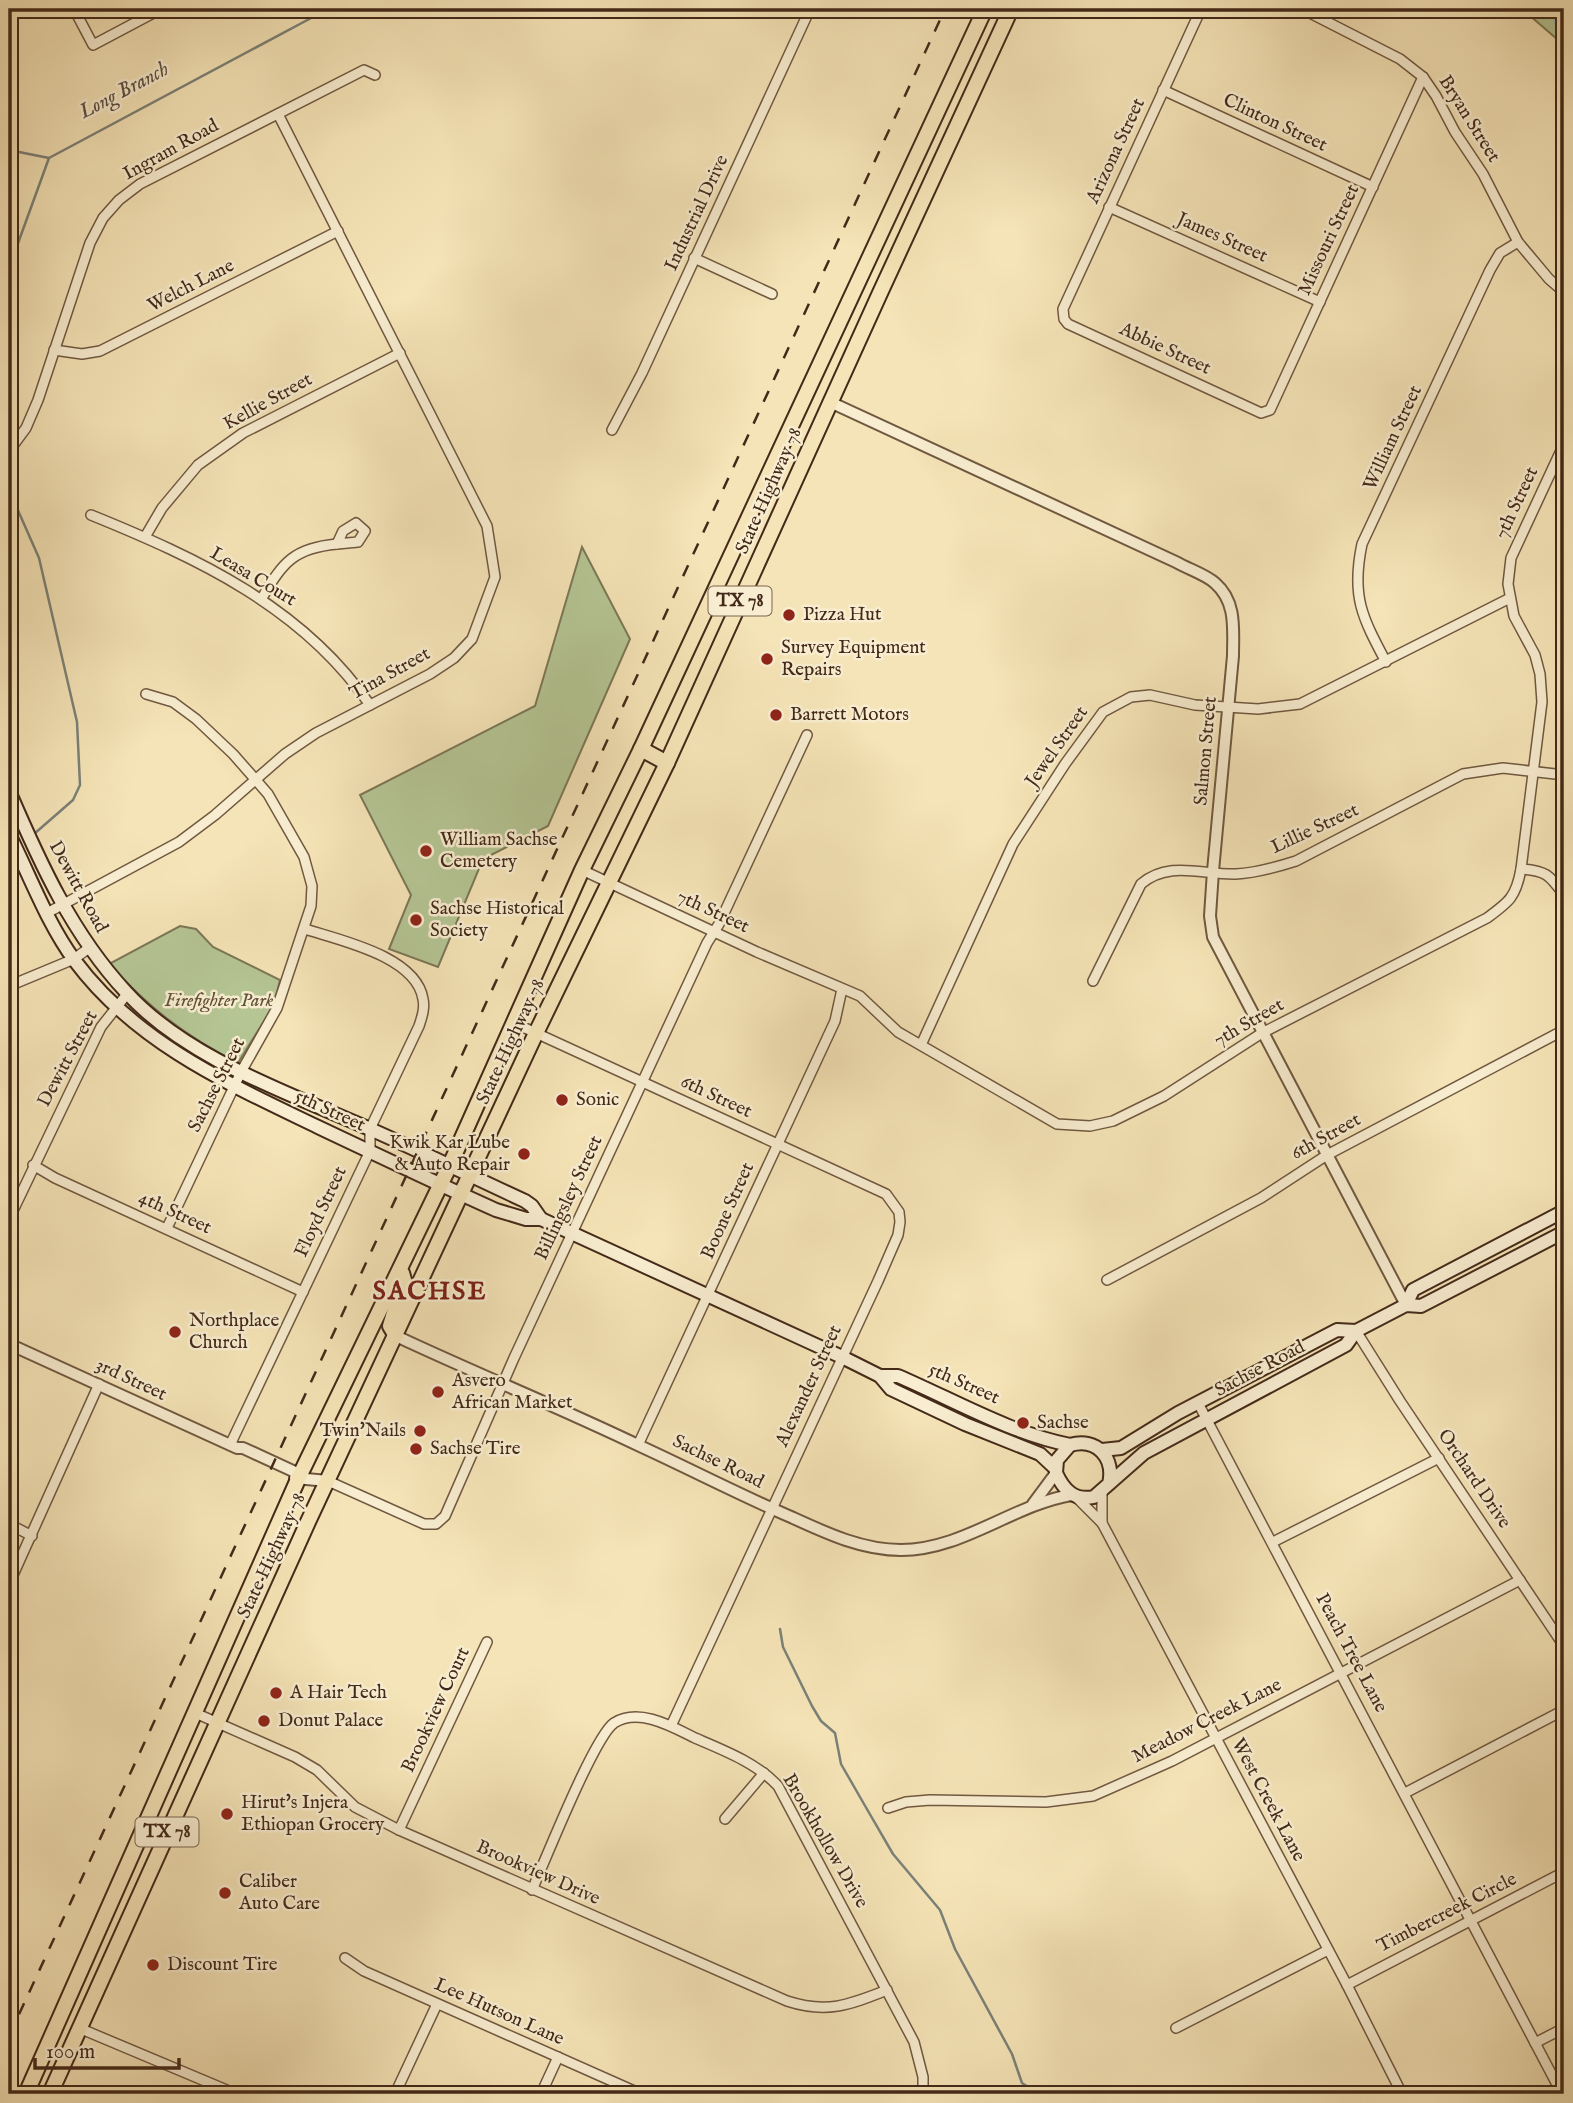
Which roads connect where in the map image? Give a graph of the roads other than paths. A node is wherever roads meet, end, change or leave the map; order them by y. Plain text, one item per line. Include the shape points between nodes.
1 (74, 9) edge
2 (161, 9) edge
3 (810, 9) edge
4 (985, 9) edge
5 (1011, 9) edge
6 (1201, 9) edge
7 (1302, 9) edge
8 (375, 75) dead end
9 (1423, 77) junction
10 (1163, 90) junction
11 (278, 114) junction
12 (1373, 187) junction
13 (1109, 207) junction
14 (338, 231) junction
15 (1518, 242) junction
16 (694, 258) junction
17 (1564, 292) edge
18 (772, 294) dead end
19 (1320, 302) junction
20 (1063, 309) joint
21 (54, 350) junction
22 (400, 353) junction
23 (830, 402) junction
24 (1261, 413) joint
25 (612, 430) dead end
26 (1564, 444) edge
27 (9, 451) edge
28 (91, 515) dead end
29 (145, 537) junction
30 (337, 544) dead end
31 (262, 598) junction
32 (1510, 598) junction
33 (1386, 662) junction
34 (146, 694) dead end
35 (370, 705) junction
36 (1227, 707) junction
37 (807, 734) dead end
38 (641, 749) junction
39 (667, 763) junction
40 (1532, 771) junction
41 (1564, 775) edge
42 (255, 779) junction
43 (9, 792) edge
44 (9, 834) edge
45 (1521, 869) junction
46 (582, 870) junction
47 (1213, 871) junction
48 (608, 882) junction
49 (1564, 895) edge
50 (62, 905) junction
51 (47, 913) junction
52 (304, 929) junction
53 (714, 932) junction
54 (89, 948) junction
55 (74, 959) junction
56 (1093, 981) dead end
57 (9, 986) edge
58 (842, 989) junction
59 (127, 994) junction
60 (117, 1007) junction
61 (512, 1022) junction
62 (1564, 1030) edge
63 (536, 1033) junction
64 (1262, 1033) junction
65 (920, 1045) junction
66 (241, 1072) junction
67 (642, 1081) junction
68 (234, 1087) junction
69 (343, 1117) junction
70 (370, 1129) junction
71 (335, 1135) junction
72 (777, 1145) junction
73 (370, 1151) junction
74 (1327, 1155) junction
75 (33, 1165) junction
76 (450, 1165) junction
77 (470, 1175) junction
78 (441, 1184) junction
79 (461, 1194) junction
80 (1564, 1211) edge
81 (899, 1212) joint
82 (9, 1219) edge
83 (541, 1219) junction
84 (167, 1228) junction
85 (1564, 1232) edge
86 (572, 1233) junction
87 (401, 1269) junction
88 (1107, 1280) dead end
89 (303, 1292) junction
90 (708, 1295) junction
91 (1406, 1305) junction
92 (1356, 1331) junction
93 (396, 1336) junction
94 (9, 1344) edge
95 (842, 1357) junction
96 (880, 1376) junction
97 (99, 1384) junction
98 (503, 1384) junction
99 (1199, 1403) junction
100 (1207, 1418) junction
101 (638, 1445) junction
102 (1070, 1445) junction
103 (234, 1447) junction
104 (1102, 1450) junction
105 (1438, 1458) junction
106 (1055, 1471) junction
107 (299, 1477) junction
108 (328, 1481) junction
109 (1105, 1488) junction
110 (1074, 1496) junction
111 (1033, 1504) junction
112 (771, 1509) junction
113 (1102, 1523) junction
114 (9, 1524) edge
115 (436, 1524) joint
116 (32, 1536) junction
117 (1273, 1542) junction
118 (1520, 1580) junction
119 (9, 1584) edge
120 (487, 1643) dead end
121 (1564, 1646) edge
122 (1341, 1672) junction
123 (1564, 1710) edge
124 (193, 1713) junction
125 (216, 1723) junction
126 (671, 1726) junction
127 (1216, 1738) junction
128 (764, 1773) junction
129 (1405, 1793) junction
130 (888, 1808) dead end
131 (725, 1819) dead end
132 (399, 1830) junction
133 (1564, 1872) edge
134 (532, 1890) junction
135 (1471, 1920) junction
136 (1328, 1950) junction
137 (345, 1958) dead end
138 (1347, 1985) junction
139 (887, 1990) junction
140 (437, 2004) junction
141 (79, 2028) junction
142 (1176, 2028) dead end
143 (1564, 2028) edge
144 (1535, 2043) junction
145 (558, 2057) junction
146 (26, 2094) edge
147 (50, 2094) edge
148 (236, 2094) edge
149 (395, 2094) edge
150 (541, 2094) edge
151 (641, 2094) edge
152 (923, 2094) edge
153 (1402, 2094) edge
154 (1562, 2094) edge

1 - 2 street via 93,45
3 - 16 street, Industrial Drive
4 - 38 main road, State Highway 78 / TX 78
5 - 23 main road, State Highway 78 / TX 78
6 - 10 street, Arizona Street
7 - 9 street, Bryan Street via 1400,58
8 - 11 street, Ingram Road via 363,70
9 - 12 street, Missouri Street
9 - 15 street, Bryan Street via 1483,174
10 - 12 street, Clinton Street
10 - 13 street, Arizona Street
11 - 14 street, Tina Street
11 - 21 street, Ingram Road via 140,184 119,200 90,243
12 - 19 street, Missouri Street
13 - 19 street, James Street
13 - 20 street, Arizona Street
14 - 21 street, Welch Lane via 100,351
14 - 22 street, Tina Street
15 - 17 street, Bryan Street
15 - 33 street, William Street via 1500,253 1490,270 1362,544 1359,603
16 - 18 street
16 - 25 street, Industrial Drive
19 - 24 street, Missouri Street via 1270,410
20 - 24 street, Abbie Street via 1068,324
21 - 27 street, Ingram Road via 26,428
22 - 29 street, Kellie Street via 243,433 198,465 162,508
22 - 35 street, Tina Street via 487,526 495,577 472,639 454,658
23 - 36 street, Salmon Street via 1215,582 1227,598 1234,620
23 - 39 main road, State Highway 78 / TX 78
26 - 32 street, 7th Street via 1511,558
28 - 29 street, Leasa Court
29 - 31 street, Leasa Court
30 - 31 street via 302,551 273,578
31 - 35 street, Leasa Court via 326,653
32 - 33 street, Jewel Street
32 - 40 street, 7th Street via 1540,674 1542,702
33 - 36 street, Jewel Street via 1300,704
34 - 42 street, Sachse Street via 173,702 196,719
35 - 42 street, Tina Street via 316,733
36 - 47 street, Salmon Street
36 - 65 street, Jewel Street via 1150,695 1130,697 1103,712 1013,844
37 - 53 street, Billingsley Street
38 - 39 main road
38 - 46 main road, State Highway 78 / TX 78
39 - 48 main road, State Highway 78 / TX 78
40 - 41 street, Lillie Street
40 - 45 street, 7th Street
40 - 47 street, Lillie Street via 1503,768 1463,774 1296,861 1235,874
42 - 50 street, Tina Street via 179,842
42 - 52 street, Sachse Street via 304,857 312,886
43 - 50 main road, Dewitt Road
44 - 51 main road, Dewitt Road
45 - 49 street via 1539,870
45 - 64 street, 7th Street via 1510,901 1487,918
46 - 48 street, 7th Street
46 - 61 main road, State Highway 78 / TX 78
47 - 56 street, Lillie Street via 1159,872 1140,884
47 - 64 street, Salmon Street via 1213,937
48 - 53 street, 7th Street
48 - 63 main road, State Highway 78 / TX 78
50 - 51 street, Tina Street
50 - 54 main road, Dewitt Road
51 - 55 main road, Dewitt Road
52 - 66 street, Sachse Street via 277,1007
52 - 70 street, Floyd Street via 389,959 421,990 424,1009 419,1026
53 - 58 street, 7th Street
53 - 67 street, Billingsley Street
54 - 55 street
54 - 59 main road, Dewitt Road
55 - 57 street
55 - 60 main road, Dewitt Road
58 - 65 street, 7th Street via 860,996 898,1032
58 - 72 street, Boone Street via 835,1021
59 - 60 street, Dewitt Street
59 - 66 main road, 5th Street via 195,1046
60 - 68 main road, 5th Street via 169,1049
60 - 75 street, Dewitt Street via 101,1027
61 - 63 street, 6th Street
61 - 76 main road, State Highway 78 / TX 78
62 - 74 street, 6th Street
63 - 67 street, 6th Street
63 - 77 main road, State Highway 78 / TX 78
64 - 65 street, 7th Street via 1164,1096 1113,1121 1090,1126 1057,1124
64 - 74 street, Salmon Street
66 - 68 street, Sachse Street
66 - 69 main road, 5th Street
67 - 72 street, 6th Street
67 - 86 street, Billingsley Street
68 - 71 main road, 5th Street
68 - 84 street, Sachse Street
69 - 70 main road, 5th Street
69 - 71 main road
70 - 73 street, Floyd Street
70 - 76 main road, 5th Street
71 - 73 main road, 5th Street
72 - 81 street, 6th Street via 886,1194
72 - 90 street, Boone Street
73 - 78 main road, 5th Street
73 - 89 street, Floyd Street
74 - 88 street, 6th Street via 1261,1198
74 - 91 street, Salmon Street
75 - 82 street, Dewitt Street
75 - 84 street, 4th Street
76 - 77 main road, 5th Street
76 - 78 main road, State Highway 78 / TX 78
77 - 79 main road, State Highway 78 / TX 78
77 - 83 main road, 5th Street via 525,1201
78 - 79 main road, 5th Street
78 - 87 main road, State Highway 78 / TX 78
79 - 83 main road, 5th Street via 496,1210
79 - 93 main road, State Highway 78 / TX 78
80 - 91 main road, Sachse Road via 1413,1290
81 - 95 street, Alexander Street via 898,1235
83 - 86 main road, 5th Street
84 - 89 street, 4th Street
85 - 91 main road, Sachse Road via 1421,1306
86 - 90 main road, 5th Street
86 - 98 street, Billingsley Street
87 - 93 main road via 404,1280 390,1326
87 - 107 main road, State Highway 78 / TX 78
89 - 103 street, Floyd Street
90 - 95 main road, 5th Street
90 - 101 street, Boone Street
91 - 92 main road, Sachse Road
92 - 99 main road, Sachse Road via 1337,1330
92 - 100 main road, Sachse Road via 1346,1345
92 - 105 street, Orchard Drive
93 - 98 street, Sachse Road
93 - 108 main road, State Highway 78 / TX 78
94 - 97 street, 3rd Street
95 - 96 main road, 5th Street
95 - 112 street, Alexander Street
96 - 102 main road, 5th Street via 898,1376 1021,1431
96 - 106 main road, 5th Street via 891,1389 1040,1454
97 - 103 street, 3rd Street
97 - 116 street
98 - 101 street, Sachse Road
98 - 115 street, Billingsley Street via 445,1516
99 - 100 street, Peach Tree Lane
99 - 104 main road, Sachse Road via 1121,1448
100 - 109 main road, Sachse Road via 1144,1453
100 - 117 street, Peach Tree Lane
101 - 112 street, Sachse Road
102 - 104 main road via 1086,1443
102 - 106 main road
103 - 107 street, 3rd Street via 290,1478
104 - 109 main road via 1111,1466
105 - 117 street
105 - 118 street, Orchard Drive
106 - 110 main road
106 - 111 street, Sachse Road
107 - 108 street, 3rd Street
107 - 124 main road, State Highway 78 / TX 78
108 - 115 street, 3rd Street via 424,1524
108 - 125 main road, State Highway 78 / TX 78
109 - 110 main road via 1094,1497
109 - 113 street, West Creek Lane
110 - 111 street, Sachse Road
110 - 113 street, West Creek Lane
111 - 112 street, Sachse Road via 928,1548 901,1550 865,1547
112 - 126 street, Alexander Street
113 - 127 street, West Creek Lane
114 - 116 street
116 - 119 street
117 - 122 street, Peach Tree Lane
118 - 121 street, Orchard Drive
118 - 122 street, Meadow Creek Lane
120 - 132 street, Brookview Court
122 - 127 street, Meadow Creek Lane
122 - 129 street, Peach Tree Lane
123 - 129 street
124 - 125 street, Brookview Drive
124 - 146 main road, State Highway 78 / TX 78
125 - 132 street, Brookview Drive via 295,1757 317,1770 355,1807
125 - 141 main road, State Highway 78 / TX 78
126 - 128 street, Brookhollow Drive
126 - 134 street, Brookhollow Drive via 635,1718 607,1730
127 - 130 street, Meadow Creek Lane via 1093,1796 1046,1802 930,1800
127 - 136 street, West Creek Lane
128 - 131 street
128 - 139 street, Brookhollow Drive via 778,1786
129 - 135 street, Peach Tree Lane
132 - 134 street, Brookview Drive
133 - 135 street, Timbercreek Circle
134 - 139 street, Brookview Drive via 807,2008 830,2009
135 - 138 street, Timbercreek Circle
135 - 144 street, Peach Tree Lane
136 - 138 street, West Creek Lane
136 - 142 street
137 - 140 street, Lee Hutson Lane
138 - 153 street, West Creek Lane
139 - 152 street, Brookhollow Drive via 914,2042
140 - 145 street, Lee Hutson Lane
140 - 149 street
141 - 147 main road, State Highway 78 / TX 78
141 - 148 street
143 - 144 street
144 - 154 street, Peach Tree Lane
145 - 150 street
145 - 151 street, Lee Hutson Lane

